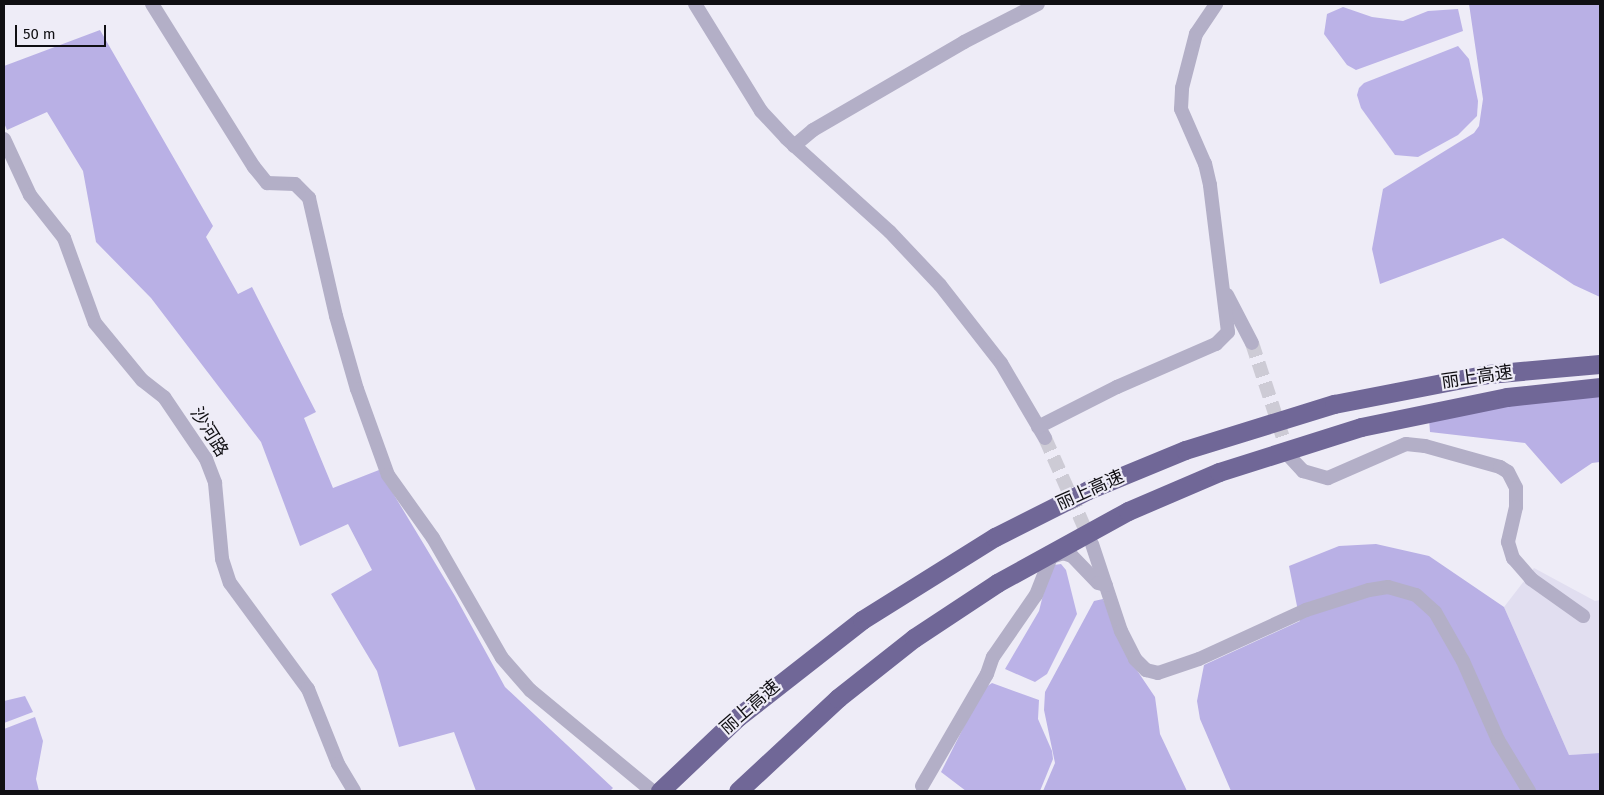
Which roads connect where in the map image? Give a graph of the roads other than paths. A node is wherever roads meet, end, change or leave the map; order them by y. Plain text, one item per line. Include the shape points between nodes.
1 (152, 4) edge
2 (695, 4) edge
3 (1038, 4) edge
4 (1216, 4) edge
5 (4, 139) edge
6 (794, 146) junction
7 (1222, 286) junction
8 (1252, 343) tunnel mouth
9 (1600, 364) edge
10 (1600, 387) edge
11 (1289, 456) tunnel mouth
12 (1092, 544) tunnel mouth
13 (1106, 585) junction
14 (1583, 616) dead end
15 (922, 786) dead end
16 (354, 791) edge
17 (652, 791) edge
18 (660, 791) edge
19 (738, 791) edge
20 (1529, 791) edge

1 - 17 street via 254,167 267,183 295,184 309,198 354,380 391,481 429,532 510,670
2 - 6 street via 749,96
3 - 6 street via 813,130
4 - 7 street via 1196,34 1182,88 1181,109 1205,164 1210,185
5 - 16 street, 沙河路 via 30,195 64,238 95,323 142,380 164,397 206,458 215,483 222,559 228,579 308,689 338,764
6 - 7 street via 890,232 940,285 1001,363 1042,433 1116,387 1216,344 1228,332
7 - 8 street
9 - 18 highway, 丽上高速 via 1488,374 1334,404 1185,450 1088,490 964,554 862,620 778,683
10 - 19 highway, 丽上高速 via 1488,400 1361,426 1219,472 1128,512 997,583 914,638 830,705
11 - 14 street via 1303,470 1328,478 1406,444 1500,467 1508,472 1516,488 1516,506 1508,542 1513,558 1531,579
12 - 13 street
13 - 15 street via 1098,583 1072,556 1064,553 1051,557 1036,595 993,657 983,682
13 - 20 street via 1121,631 1135,659 1146,670 1158,673 1199,659 1306,610 1368,590 1388,587 1416,595 1435,612 1464,661 1498,740

